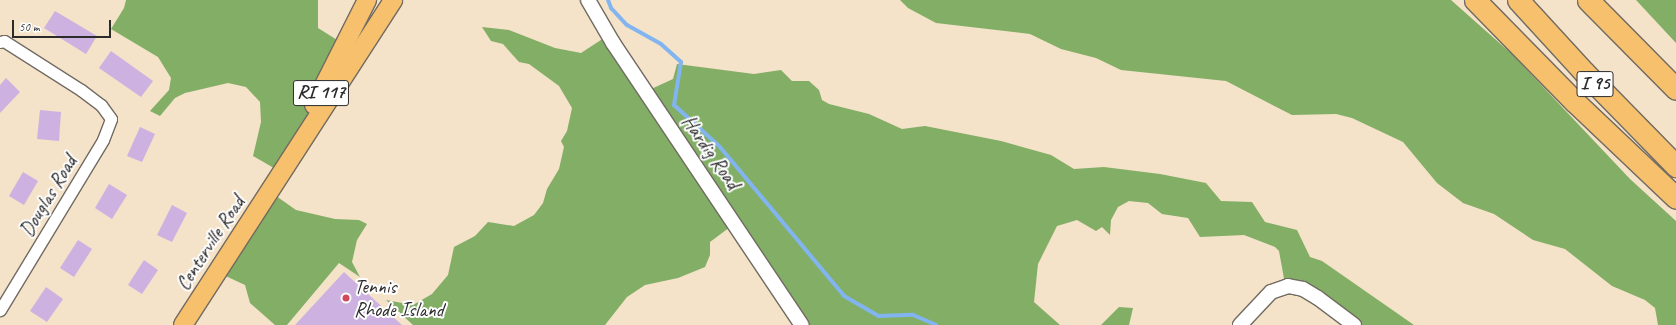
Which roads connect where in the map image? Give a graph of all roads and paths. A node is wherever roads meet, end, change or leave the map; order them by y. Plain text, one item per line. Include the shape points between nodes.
1 (367, 0) edge
2 (393, 0) edge
3 (588, 0) edge
4 (1475, 0) edge
5 (1518, 0) edge
6 (1595, 5) edge
7 (0, 42) edge
8 (1676, 89) edge
9 (1676, 166) edge
10 (273, 185) junction
11 (1676, 198) edge
12 (0, 310) edge
13 (183, 325) edge
14 (802, 325) edge
15 (1240, 325) edge
16 (1354, 325) edge

1 - 10 main road, Centerville Road / RI 117
2 - 10 main road, Centerville Road / RI 117
3 - 14 street, Hardig Road
4 - 11 highway
5 - 9 highway, I 95
6 - 8 highway, I 95
7 - 12 street, Douglas Road via 4,41 81,90 101,105 111,119 103,140
10 - 13 main road, Centerville Road / RI 117
15 - 16 street via 1271,292 1288,286 1318,298

